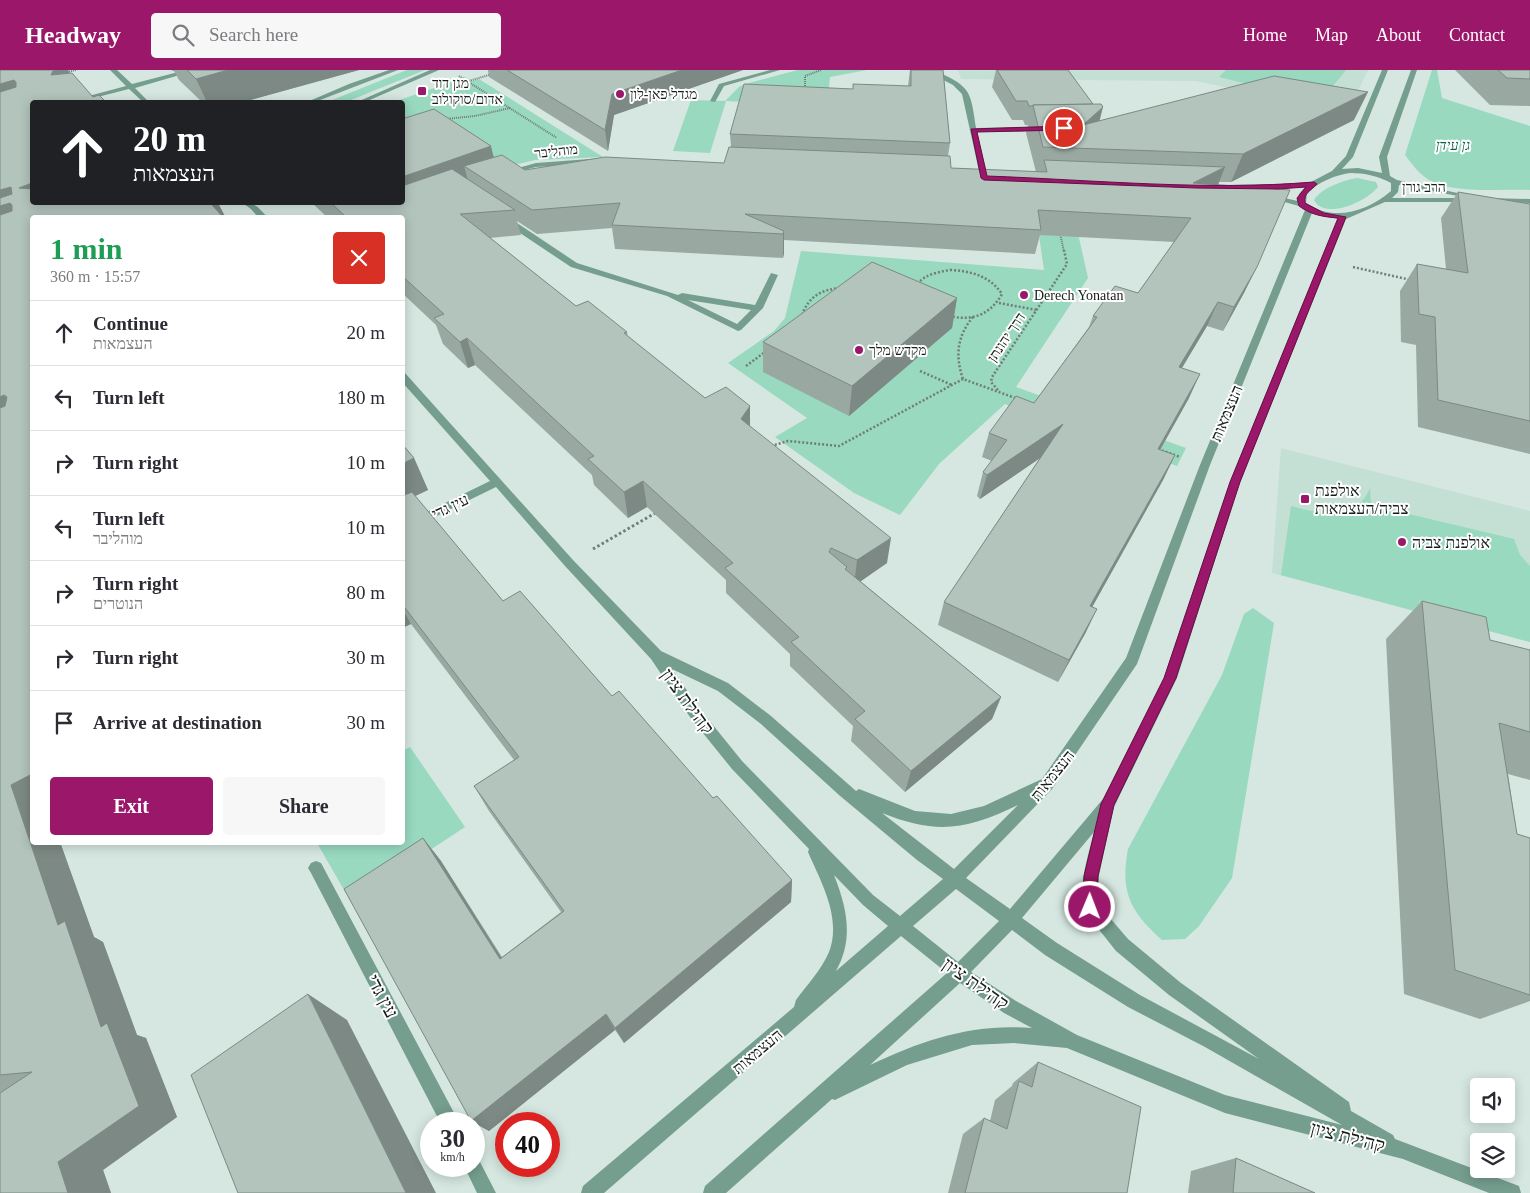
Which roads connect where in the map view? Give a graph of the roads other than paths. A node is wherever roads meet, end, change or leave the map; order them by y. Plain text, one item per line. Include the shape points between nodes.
1 (112, 70) edge
2 (194, 70) edge
3 (395, 70) edge
4 (436, 70) edge
5 (778, 70) edge
6 (926, 70) edge
7 (1385, 70) edge
8 (1414, 70) edge
9 (351, 85) junction
10 (129, 87) junction
11 (80, 100) edge
12 (144, 100) edge
13 (306, 100) edge
14 (315, 100) edge
15 (365, 100) edge
16 (713, 101) dead end
17 (1050, 129) edge
18 (974, 130) junction
19 (610, 160) edge
20 (501, 174) edge
21 (1335, 174) junction
22 (1386, 176) junction
23 (974, 177) edge
24 (984, 178) junction
25 (994, 178) edge
26 (1395, 182) junction
27 (1314, 184) junction
28 (1486, 199) edge
29 (1382, 200) junction
30 (1530, 201) edge
31 (254, 205) edge
32 (1305, 207) junction
33 (262, 215) edge
34 (500, 216) edge
35 (1343, 217) junction
36 (774, 275) dead end
37 (670, 294) junction
38 (758, 308) junction
39 (405, 378) edge
40 (497, 482) junction
41 (405, 528) edge
42 (656, 655) junction
43 (1048, 784) junction
44 (844, 790) junction
45 (1108, 804) junction
46 (811, 842) junction
47 (316, 868) dead end
48 (954, 880) junction
49 (1010, 921) junction
50 (900, 927) junction
51 (959, 973) junction
52 (790, 1023) junction
53 (1071, 1040) junction
54 (821, 1098) junction
55 (445, 1112) edge
56 (1403, 1150) junction
57 (479, 1177) edge
58 (487, 1193) edge
59 (590, 1193) edge
60 (712, 1193) edge
61 (1512, 1193) edge

1 - 10 street
2 - 10 street
3 - 9 street
4 - 15 street
5 - 16 street via 722,85
6 - 18 street via 956,84 965,94
7 - 21 street via 1349,157
8 - 22 street via 1383,157
9 - 13 street
9 - 14 street
10 - 11 street
10 - 12 street
17 - 18 street
18 - 24 street
19 - 20 street, מוהליבר via 536,165
21 - 22 street via 1358,171
21 - 27 street
22 - 26 street
23 - 24 street
24 - 25 street
26 - 29 street via 1394,192
26 - 29 street, הרב גורן via 1476,198
27 - 32 street, העצמאות via 1300,198
27 - 32 street via 1224,188 1274,197
28 - 30 street
29 - 35 street
31 - 33 street
32 - 35 street via 1323,215
32 - 43 street, העצמאות via 1132,660
34 - 37 street via 574,265
35 - 45 street, העצמאות via 1235,482 1170,678
36 - 38 street
37 - 38 street
37 - 38 street via 738,328
39 - 40 street, קהילת ציון
40 - 41 street, עין גדי
40 - 42 street, קהילת ציון
42 - 44 street, קהילת ציון via 723,686
42 - 46 street, קהילת ציון via 694,713
43 - 44 street via 993,809 950,821 919,818 885,808
43 - 48 street, העצמאות
44 - 48 street, קהילת ציון
45 - 49 street, העצמאות
45 - 56 street via 1091,876 1090,907 1122,945 1175,989
46 - 50 street, קהילת ציון via 868,900
46 - 52 street via 841,917 837,952
47 - 55 street, עין גדי
48 - 49 street, קהילת ציון
48 - 50 street, העצמאות
49 - 51 street, העצמאות
49 - 56 street, קהילת ציון via 1134,1001
50 - 51 street, קהילת ציון
50 - 52 street, העצמאות
51 - 53 street, קהילת ציון via 1010,1007
51 - 54 street, העצמאות
52 - 59 street, העצמאות
53 - 54 street via 1014,1035 972,1037 905,1057
53 - 56 street, קהילת ציון via 1225,1104
54 - 60 street, העצמאות
56 - 61 street, קהילת ציון
57 - 58 street

